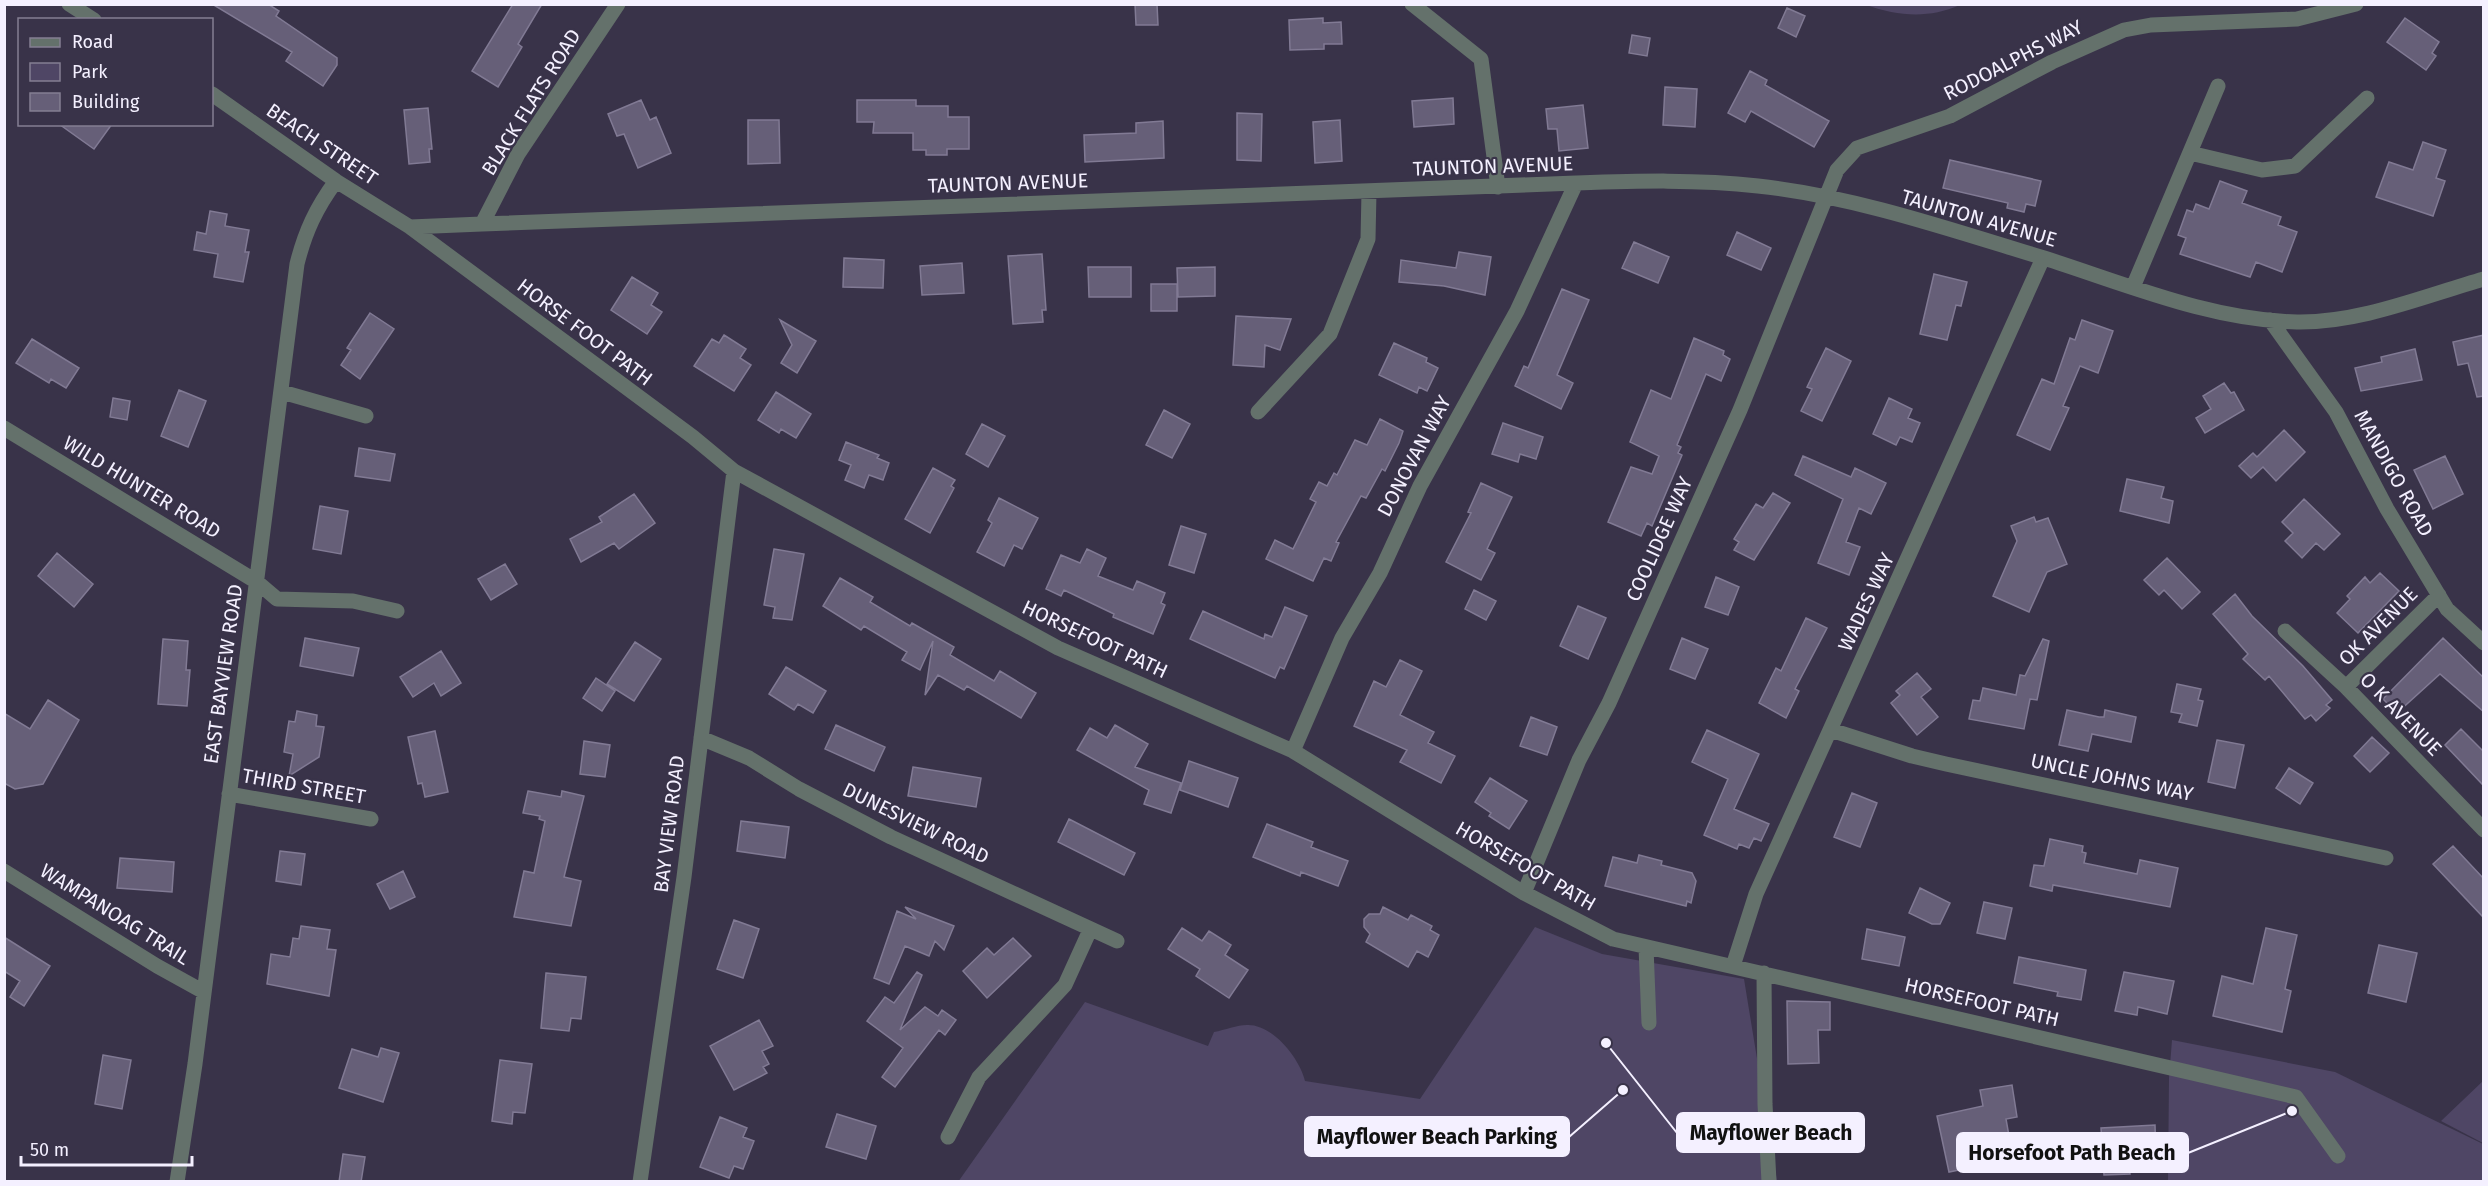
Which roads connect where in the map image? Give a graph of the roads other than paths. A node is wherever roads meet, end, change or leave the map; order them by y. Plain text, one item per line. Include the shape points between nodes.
1 (69, 4) edge
2 (618, 4) edge
3 (2356, 4) edge
4 (1421, 7) edge
5 (91, 18) edge
6 (2218, 86) dead end
7 (213, 95) edge
8 (2367, 98) dead end
9 (2190, 153) junction
10 (336, 181) junction
11 (1576, 183) junction
12 (1498, 187) junction
13 (1369, 192) junction
14 (1826, 198) junction
15 (482, 224) junction
16 (410, 227) junction
17 (2043, 258) junction
18 (2484, 279) edge
19 (2133, 287) junction
20 (2270, 320) junction
21 (282, 392) junction
22 (1258, 412) dead end
23 (366, 416) dead end
24 (4, 428) edge
25 (734, 471) junction
26 (257, 582) junction
27 (2439, 595) junction
28 (397, 611) dead end
29 (2285, 631) dead end
30 (2484, 643) edge
31 (2346, 687) junction
32 (1831, 730) junction
33 (701, 738) junction
34 (1293, 751) junction
35 (229, 794) junction
36 (371, 819) dead end
37 (2484, 830) edge
38 (2386, 858) dead end
39 (4, 871) edge
40 (1524, 893) junction
41 (1090, 930) junction
42 (1117, 940) dead end
43 (1646, 946) junction
44 (1733, 966) junction
45 (1764, 973) junction
46 (204, 992) junction
47 (1649, 1023) dead end
48 (948, 1137) dead end
49 (2338, 1156) dead end
50 (177, 1182) edge
51 (640, 1182) edge
52 (1769, 1182) edge

1 - 5 street
2 - 15 street, BLACK FLATS ROAD via 518,154
3 - 14 street, RODOALPHS WAY via 2297,19 2151,25 2124,30 2052,62 1950,117 1857,148 1837,170
4 - 12 street via 1481,59
6 - 9 street
7 - 10 street, BEACH STREET
8 - 9 street via 2295,166 2262,170
9 - 19 street
10 - 16 street, BEACH STREET
10 - 21 street, EAST BAYVIEW ROAD via 318,205 302,245
11 - 12 street, TAUNTON AVENUE
11 - 14 street, TAUNTON AVENUE via 1697,181 1760,186
11 - 34 street, DONOVAN WAY via 1517,310 1342,638
12 - 13 street, TAUNTON AVENUE
13 - 15 street, TAUNTON AVENUE
13 - 22 street via 1368,239 1330,334
14 - 17 street, TAUNTON AVENUE
14 - 40 street, COOLIDGE WAY via 1740,410 1609,703 1579,760
15 - 16 street
16 - 25 street, HORSE FOOT PATH
17 - 19 street, TAUNTON AVENUE
17 - 32 street, WADES WAY
18 - 20 street, TAUNTON AVENUE via 2353,316 2299,322
19 - 20 street, TAUNTON AVENUE via 2208,310
20 - 27 street, MANDIGO ROAD via 2336,412 2387,509
21 - 23 street
21 - 26 street, EAST BAYVIEW ROAD
24 - 26 street, WILD HUNTER ROAD
25 - 33 street, BAY VIEW ROAD
25 - 34 street, HORSEFOOT PATH via 1058,648
26 - 28 street, WILD HUNTER ROAD via 277,599 353,601
26 - 35 street, EAST BAYVIEW ROAD
27 - 30 street, MANDIGO ROAD via 2451,615
27 - 31 street, OK AVENUE
29 - 31 street, O K AVENUE
31 - 37 street, O K AVENUE
32 - 38 street, UNCLE JOHNS WAY via 1946,764
32 - 44 street, WADES WAY via 1756,894
33 - 41 street, DUNESVIEW ROAD via 749,758 891,837
33 - 51 street, BAY VIEW ROAD via 684,885
34 - 40 street, HORSEFOOT PATH
35 - 36 street, THIRD STREET
35 - 46 street, EAST BAYVIEW ROAD
39 - 46 street, WAMPANOAG TRAIL
40 - 43 street, HORSEFOOT PATH via 1613,939
41 - 42 street, DUNESVIEW ROAD
41 - 48 street via 1065,985 979,1077
43 - 44 street, HORSEFOOT PATH
43 - 47 street
44 - 45 street, HORSEFOOT PATH
45 - 49 street, HORSEFOOT PATH via 2296,1097
45 - 52 street
46 - 50 street, EAST BAYVIEW ROAD

